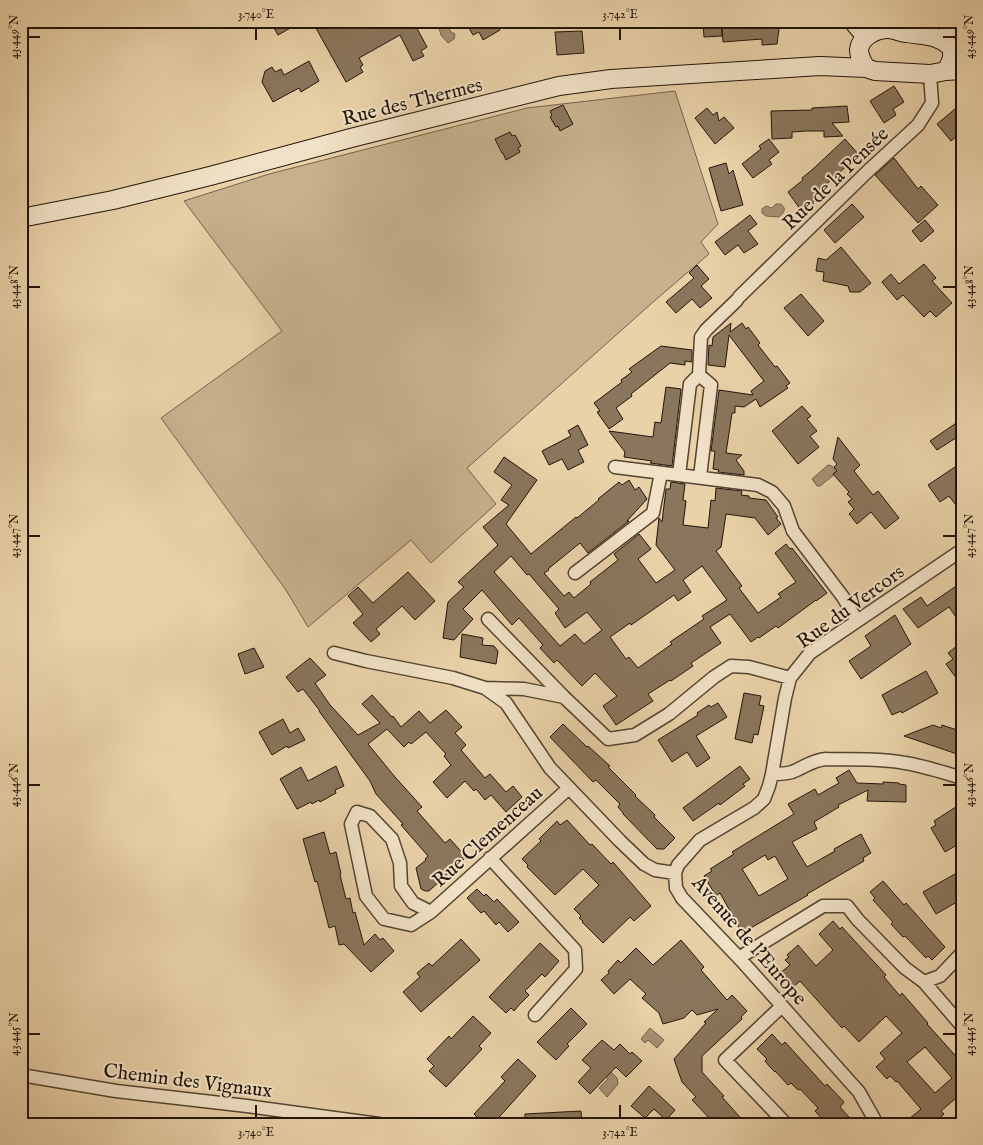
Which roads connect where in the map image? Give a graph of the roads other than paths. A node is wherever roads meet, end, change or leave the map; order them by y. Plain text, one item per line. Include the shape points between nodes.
1 (849, 21) edge
2 (870, 21) edge
3 (962, 28) edge
4 (889, 29) junction
5 (861, 44) junction
6 (948, 61) edge
7 (820, 66) junction
8 (866, 68) junction
9 (21, 218) edge
10 (699, 375) junction
11 (615, 467) dead end
12 (661, 473) junction
13 (679, 475) junction
14 (700, 477) junction
15 (962, 550) edge
16 (575, 573) dead end
17 (488, 619) dead end
18 (857, 621) junction
19 (334, 653) dead end
20 (790, 678) junction
21 (485, 688) junction
22 (564, 697) junction
23 (772, 774) junction
24 (962, 778) edge
25 (569, 788) junction
26 (490, 858) junction
27 (675, 873) junction
28 (430, 912) junction
29 (962, 953) edge
30 (740, 959) junction
31 (924, 982) junction
32 (782, 1006) junction
33 (535, 1015) dead end
34 (962, 1026) edge
35 (21, 1075) edge
36 (379, 1124) edge
37 (786, 1124) edge
38 (877, 1124) edge

1 - 5 street
2 - 4 street
3 - 6 street
4 - 5 main road, Rue des Thermes via 875,32
4 - 6 main road via 905,33
5 - 7 main road, Rue des Thermes
5 - 8 main road via 861,60
6 - 8 main road, Rue des Thermes via 875,71
6 - 10 street, Rue de la Pensée via 932,103 918,125 706,330 702,336
7 - 8 main road, Rue des Thermes
7 - 9 main road, Rue des Thermes via 611,79 559,86 123,197
10 - 13 street via 690,384
10 - 14 street via 712,385
11 - 12 street
12 - 13 street
12 - 16 street via 653,513
13 - 14 street
14 - 18 street via 758,485 772,492 784,506 793,531
15 - 18 street, Rue du Vercors
17 - 22 street
18 - 20 street, Rue du Vercors via 810,653
19 - 21 street via 453,678
20 - 22 street via 749,667 731,666 669,714 635,735 608,739
20 - 23 street, Rue du Vercors
21 - 22 street via 524,689
21 - 25 street, Avenue de l'Europe via 506,703 550,768
23 - 24 street via 791,773 819,760 889,761
23 - 27 street, Rue du Vercors via 764,799 700,840
25 - 26 street, Rue Clemenceau
25 - 27 street, Avenue de l'Europe via 644,864 655,870
26 - 28 street, Rue Clemenceau
26 - 33 street via 575,950 576,969
27 - 30 street, Avenue de l'Europe via 676,888 682,898
28 - 28 street, Rue Clemenceau via 411,925 384,919 366,896 351,824 357,812 370,816 392,840 400,863 402,886 414,903
29 - 31 street via 940,976
30 - 31 street via 823,906 846,906 905,968
30 - 32 street, Avenue de l'Europe
31 - 34 street
32 - 37 street via 725,1060
32 - 38 street, Avenue de l'Europe via 858,1092
35 - 36 street, Chemin des Vignaux via 116,1091

